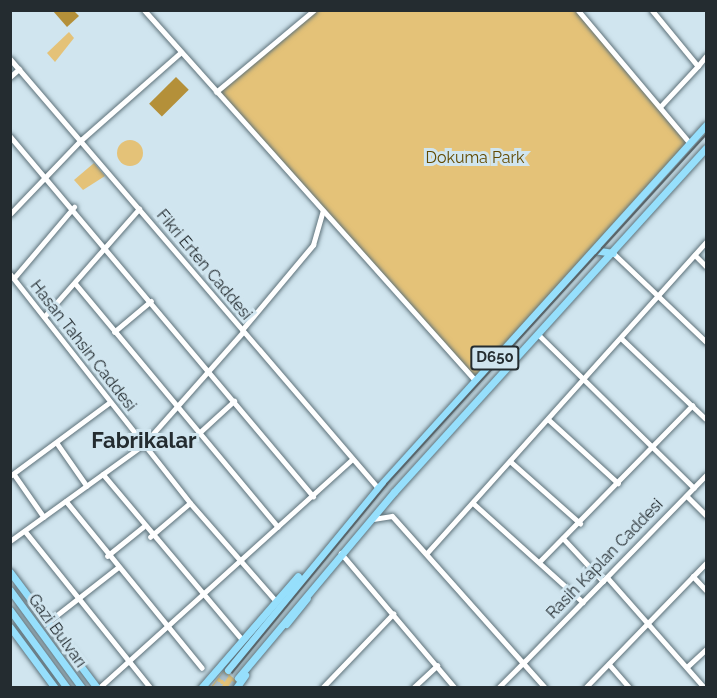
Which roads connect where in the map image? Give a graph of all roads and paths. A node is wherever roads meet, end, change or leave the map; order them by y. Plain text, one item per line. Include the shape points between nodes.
1 (144, 10) edge
2 (314, 10) edge
3 (578, 10) edge
4 (652, 10) edge
5 (181, 52) junction
6 (706, 56) edge
7 (11, 60) edge
8 (698, 66) junction
9 (19, 69) junction
10 (10, 77) edge
11 (216, 92) junction
12 (660, 107) junction
13 (706, 125) edge
14 (10, 136) edge
15 (81, 141) junction
16 (16, 143) junction
17 (690, 143) junction
18 (706, 148) edge
19 (10, 149) edge
20 (44, 174) junction
21 (74, 207) junction
22 (139, 209) junction
23 (323, 210) junction
24 (10, 214) edge
25 (706, 242) edge
26 (105, 245) junction
27 (594, 250) junction
28 (613, 253) junction
29 (695, 255) junction
30 (706, 266) edge
31 (12, 276) edge
32 (75, 283) junction
33 (657, 294) junction
34 (151, 301) junction
35 (44, 317) junction
36 (242, 331) junction
37 (114, 332) junction
38 (538, 334) junction
39 (621, 338) junction
40 (706, 342) edge
41 (210, 369) junction
42 (475, 380) junction
43 (581, 382) junction
44 (234, 401) junction
45 (110, 402) junction
46 (692, 406) junction
47 (177, 410) junction
48 (548, 419) junction
49 (706, 419) edge
50 (198, 434) junction
51 (57, 443) junction
52 (143, 445) junction
53 (652, 448) junction
54 (352, 459) junction
55 (510, 461) junction
56 (103, 474) junction
57 (12, 475) edge
58 (706, 475) edge
59 (618, 483) junction
60 (87, 486) junction
61 (378, 488) junction
62 (694, 488) junction
63 (313, 496) junction
64 (687, 496) junction
65 (66, 501) junction
66 (190, 503) junction
67 (472, 503) junction
68 (706, 515) edge
69 (44, 518) junction
70 (369, 520) junction
71 (580, 523) junction
72 (143, 527) junction
73 (278, 527) junction
74 (25, 531) junction
75 (150, 537) junction
76 (563, 538) junction
77 (10, 541) edge
78 (341, 553) junction
79 (426, 553) junction
80 (107, 556) junction
81 (313, 562) junction
82 (538, 562) junction
83 (240, 563) junction
84 (706, 563) edge
85 (117, 568) junction
86 (10, 572) edge
87 (693, 576) junction
88 (605, 579) junction
89 (10, 590) edge
90 (706, 590) edge
91 (201, 593) junction
92 (78, 598) junction
93 (275, 600) junction
94 (582, 602) junction
95 (10, 610) edge
96 (393, 614) junction
97 (48, 622) junction
98 (648, 623) junction
99 (166, 625) junction
100 (10, 627) edge
101 (242, 639) junction
102 (706, 649) edge
103 (524, 662) junction
104 (129, 663) junction
105 (609, 664) junction
106 (437, 666) junction
107 (687, 667) junction
108 (202, 668) dead end
109 (228, 670) tunnel mouth
110 (238, 684) tunnel mouth
111 (325, 686) edge
112 (56, 687) edge
113 (68, 687) edge
114 (82, 687) edge
115 (98, 687) edge
116 (151, 687) edge
117 (203, 687) edge
118 (412, 687) edge
119 (455, 687) edge
120 (498, 687) edge
121 (545, 687) edge
122 (585, 687) edge
123 (630, 687) edge
124 (705, 687) edge

1 - 5 street
2 - 11 street
3 - 12 street
4 - 8 street
5 - 11 street
5 - 15 street
6 - 8 street
7 - 9 street, Fikri Erten Caddesi
8 - 12 street
9 - 10 street
9 - 15 street, Fikri Erten Caddesi
11 - 23 street
12 - 17 street
13 - 17 highway, D650
14 - 16 street
15 - 20 street
15 - 22 street, Fikri Erten Caddesi
16 - 19 street
16 - 20 street
17 - 27 highway, D650
18 - 28 highway, D650
20 - 21 street
20 - 24 street
21 - 26 street
21 - 31 street
22 - 26 street
22 - 36 street, Fikri Erten Caddesi
23 - 36 street via 313,245
23 - 42 street
25 - 29 street
26 - 32 street
26 - 34 street
27 - 28 highway
27 - 42 highway, D650
28 - 33 street
28 - 38 highway, D650
29 - 30 street
29 - 33 street
31 - 35 street, Hasan Tahsin Caddesi
32 - 35 street
32 - 37 street
33 - 39 street
33 - 40 street
34 - 37 street
34 - 41 street
35 - 45 street, Hasan Tahsin Caddesi
36 - 41 street
36 - 54 street, Fikri Erten Caddesi
37 - 47 street
38 - 43 street
38 - 70 highway, D650
39 - 43 street
39 - 46 street
41 - 44 street
41 - 47 street
42 - 61 highway, D650
43 - 48 street
43 - 53 street
44 - 50 street
44 - 63 street
45 - 51 street
45 - 52 street, Hasan Tahsin Caddesi
46 - 49 street
46 - 53 street
47 - 50 street
47 - 52 street
48 - 55 street
48 - 59 street
50 - 73 street
51 - 57 street
51 - 60 street
52 - 56 street
52 - 66 street, Hasan Tahsin Caddesi
53 - 59 street
53 - 62 street
54 - 61 street, Fikri Erten Caddesi
54 - 63 street
55 - 67 street
55 - 71 street
56 - 60 street
56 - 72 street
57 - 69 street
58 - 62 street, Rasih Kaplan Caddesi
59 - 71 street
60 - 65 street
61 - 81 highway, D650
62 - 64 street, Rasih Kaplan Caddesi
63 - 73 street
64 - 68 street
64 - 88 street, Rasih Kaplan Caddesi
65 - 69 street
65 - 80 street
66 - 75 street
66 - 83 street, Hasan Tahsin Caddesi
67 - 79 street
67 - 82 street
69 - 74 street
70 - 78 highway, D650
70 - 79 street via 392,516
71 - 76 street
72 - 75 street
72 - 80 street
73 - 83 street
74 - 77 street
74 - 92 street
75 - 91 street
76 - 82 street
76 - 88 street
78 - 96 street
78 - 110 highway, D650
79 - 103 street
80 - 85 street
81 - 93 highway
81 - 109 highway, D650
82 - 94 street
83 - 91 street
83 - 93 street, Hasan Tahsin Caddesi
84 - 87 street
85 - 92 street
85 - 99 street
86 - 97 highway
87 - 90 street
87 - 98 street
88 - 94 street, Rasih Kaplan Caddesi
88 - 98 street
89 - 114 highway, Gazi Bulvarı
91 - 99 street
91 - 101 street
92 - 97 street
92 - 104 street
93 - 101 highway
94 - 103 street, Rasih Kaplan Caddesi
95 - 113 highway, Gazi Bulvarı
96 - 106 street
96 - 111 street
97 - 115 highway
98 - 105 street
98 - 107 street
99 - 104 street
99 - 108 street
100 - 112 highway
101 - 117 highway
102 - 107 street
103 - 120 street
103 - 121 street
104 - 115 street
104 - 116 street
105 - 122 street
105 - 123 street
106 - 118 street
106 - 119 street
107 - 124 street

